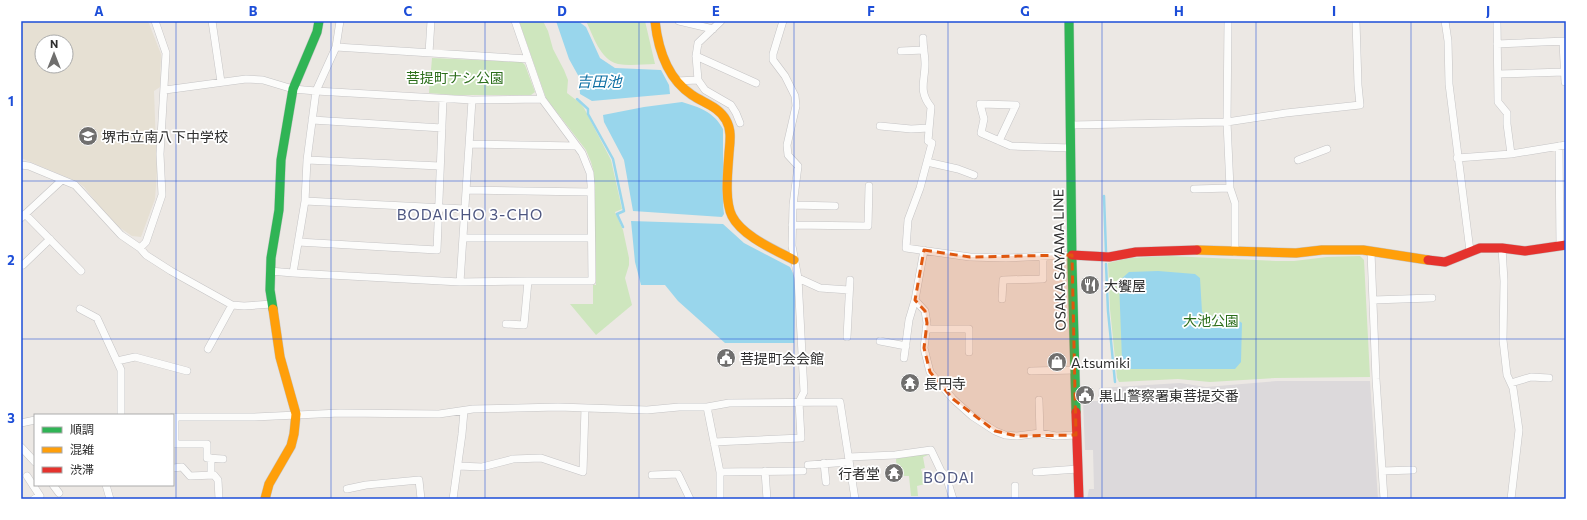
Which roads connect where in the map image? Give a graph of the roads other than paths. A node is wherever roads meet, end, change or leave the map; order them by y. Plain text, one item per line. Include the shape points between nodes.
1 (154, 21) edge
2 (212, 21) edge
3 (319, 21) edge
4 (340, 21) edge
5 (431, 21) edge
6 (515, 21) edge
7 (655, 21) edge
8 (679, 21) edge
9 (721, 21) edge
10 (781, 21) edge
11 (1069, 21) edge
12 (1228, 21) edge
13 (1356, 21) edge
14 (1445, 21) edge
15 (1496, 21) edge
16 (713, 29) junction
17 (923, 38) dead end
18 (1565, 42) edge
19 (1497, 44) junction
20 (336, 47) junction
21 (924, 50) junction
22 (901, 51) dead end
23 (429, 53) junction
24 (696, 56) junction
25 (528, 59) junction
26 (1565, 72) junction
27 (1498, 74) junction
28 (698, 80) junction
29 (676, 81) junction
30 (221, 82) junction
31 (1565, 82) dead end
32 (756, 83) dead end
33 (293, 89) junction
34 (165, 90) junction
35 (316, 91) junction
36 (443, 98) junction
37 (542, 99) junction
38 (472, 100) junction
39 (312, 120) junction
40 (1227, 122) junction
41 (740, 123) dead end
42 (1071, 125) junction
43 (880, 126) dead end
44 (442, 128) junction
45 (929, 128) junction
46 (999, 141) junction
47 (469, 144) junction
48 (1563, 145) edge
49 (576, 146) junction
50 (1071, 148) junction
51 (1327, 149) dead end
52 (1511, 154) junction
53 (1457, 158) junction
54 (307, 160) junction
55 (1298, 160) dead end
56 (927, 162) junction
57 (21, 165) edge
58 (440, 166) junction
59 (974, 175) dead end
60 (62, 180) junction
61 (868, 186) dead end
62 (1230, 188) junction
63 (1194, 189) dead end
64 (466, 190) junction
65 (591, 192) junction
66 (305, 201) junction
67 (793, 205) junction
68 (835, 206) dead end
69 (438, 208) junction
70 (465, 209) junction
71 (23, 216) edge
72 (792, 224) junction
73 (463, 238) junction
74 (592, 238) junction
75 (50, 239) junction
76 (298, 242) junction
77 (1563, 246) edge
78 (140, 248) junction
79 (1502, 248) junction
80 (924, 250) junction
81 (1470, 251) junction
82 (1235, 252) junction
83 (1371, 252) junction
84 (1072, 255) junction
85 (1043, 257) junction
86 (794, 260) junction
87 (23, 265) dead end
88 (81, 271) dead end
89 (270, 271) junction
90 (293, 273) junction
91 (798, 278) junction
92 (850, 280) dead end
93 (528, 281) junction
94 (460, 282) junction
95 (849, 290) junction
96 (1002, 298) dead end
97 (1432, 298) dead end
98 (915, 300) junction
99 (1373, 300) junction
100 (232, 304) junction
101 (272, 304) junction
102 (80, 309) dead end
103 (506, 324) dead end
104 (926, 329) junction
105 (847, 337) dead end
106 (880, 341) dead end
107 (906, 346) junction
108 (208, 349) dead end
109 (969, 352) dead end
110 (904, 358) dead end
111 (117, 361) junction
112 (1075, 370) junction
113 (187, 371) dead end
114 (1030, 371) dead end
115 (1549, 378) dead end
116 (1511, 383) junction
117 (1039, 400) dead end
118 (799, 402) junction
119 (707, 407) junction
120 (585, 408) junction
121 (464, 411) junction
122 (121, 414) edge
123 (296, 414) junction
124 (174, 417) edge
125 (34, 420) edge
126 (21, 423) edge
127 (1040, 433) junction
128 (1076, 436) junction
129 (714, 442) junction
130 (22, 450) edge
131 (211, 458) junction
132 (223, 459) dead end
133 (849, 459) junction
134 (34, 461) edge
135 (824, 464) junction
136 (808, 465) dead end
137 (458, 466) junction
138 (174, 468) edge
139 (1078, 470) junction
140 (1413, 470) dead end
141 (803, 471) dead end
142 (1382, 471) junction
143 (720, 472) junction
144 (765, 472) junction
145 (1036, 472) dead end
146 (652, 475) dead end
147 (27, 476) dead end
148 (211, 476) junction
149 (826, 482) dead end
150 (54, 486) edge
151 (106, 486) edge
152 (1015, 486) dead end
153 (347, 489) dead end
154 (59, 493) dead end
155 (34, 499) edge
156 (110, 499) edge
157 (219, 499) edge
158 (265, 499) edge
159 (421, 499) edge
160 (453, 499) edge
161 (690, 499) edge
162 (720, 499) edge
163 (767, 499) edge
164 (855, 499) edge
165 (953, 499) edge
166 (1016, 499) edge
167 (1079, 499) edge
168 (1384, 499) edge
169 (1511, 499) edge

1 - 34 street via 166,52
2 - 30 street
3 - 33 street via 317,32
4 - 20 street
5 - 23 street
6 - 25 street
7 - 29 street via 667,66
8 - 16 street
9 - 16 street
10 - 67 street via 773,60 795,96 796,106 787,145 788,155 798,166
11 - 42 street, OSAKA SAYAMA LINE
12 - 40 street
13 - 40 street via 1360,105
14 - 53 street
15 - 19 street
16 - 24 street via 698,43
17 - 21 street
18 - 19 street
18 - 26 street
19 - 27 street
20 - 23 street
20 - 35 street
21 - 22 street
21 - 45 street via 922,83 926,100 931,107
23 - 25 street
24 - 28 street
24 - 32 street
25 - 37 street
26 - 27 street
26 - 31 street
27 - 52 street via 1498,102 1507,113
28 - 29 street
28 - 41 street via 704,90 731,105
29 - 86 street via 692,95 720,111 727,120 730,130 729,192 733,217 754,238
30 - 33 street via 263,80
30 - 34 street
33 - 35 street
33 - 89 street via 281,160 280,210
34 - 78 street via 160,154 162,195 146,242
35 - 36 street
35 - 39 street
36 - 38 street
36 - 44 street
37 - 38 street
37 - 49 street
38 - 47 street
39 - 44 street
39 - 54 street
40 - 42 street
40 - 62 street
42 - 50 street, OSAKA SAYAMA LINE
43 - 45 street via 911,130
44 - 58 street
45 - 56 street via 928,141 932,143
46 - 46 street via 981,132 984,119 980,104 1016,105
46 - 50 street via 1011,146
47 - 49 street
47 - 64 street
48 - 52 street
48 - 77 street
49 - 65 street via 582,153 590,173
50 - 84 street, OSAKA SAYAMA LINE
51 - 55 street
52 - 53 street
53 - 81 street
54 - 58 street
54 - 66 street
56 - 59 street
56 - 80 street via 908,220 906,248
57 - 60 street
58 - 69 street
60 - 71 street
60 - 78 street via 75,185 121,235
61 - 72 street via 868,226
62 - 63 street
62 - 82 street via 1235,203
64 - 65 street
64 - 70 street
65 - 74 street
66 - 69 street
66 - 76 street
67 - 68 street
67 - 72 street
69 - 70 street
69 - 76 street via 437,250
70 - 73 street
71 - 75 street
72 - 86 street
73 - 74 street
73 - 94 street
74 - 93 street via 592,281
75 - 87 street
75 - 88 street
76 - 90 street
77 - 79 street via 1525,251
78 - 100 street via 170,271
79 - 81 street via 1480,248
79 - 116 street via 1503,340 1507,375
80 - 85 street via 970,258
80 - 98 street
81 - 83 street via 1445,262
82 - 83 street
82 - 84 street via 1136,252 1109,257
83 - 99 street
84 - 85 street
84 - 112 street, OSAKA SAYAMA LINE
85 - 96 street via 1043,279 1003,280
86 - 91 street
89 - 90 street
89 - 101 street
90 - 94 street
91 - 95 street via 820,288
91 - 118 street via 804,392
92 - 95 street
93 - 94 street
93 - 103 street via 524,325
95 - 105 street
97 - 99 street
98 - 104 street via 925,311
98 - 107 street via 909,320
99 - 142 street
100 - 101 street
100 - 108 street
101 - 123 street via 280,357
102 - 111 street via 97,318
104 - 109 street via 969,329
104 - 127 street via 924,348 930,372 957,403 972,416 1000,433 1017,436
106 - 107 street
107 - 110 street
111 - 113 street via 135,357
111 - 122 street via 121,370
112 - 114 street
112 - 128 street, OSAKA SAYAMA LINE
115 - 116 street via 1531,377
116 - 169 street via 1519,430
117 - 127 street
118 - 119 street via 729,403
118 - 129 street via 801,438
118 - 133 street via 840,402
119 - 120 street via 647,410
119 - 129 street
120 - 121 street
120 - 137 street via 583,472 541,458 513,459 482,467
121 - 123 street via 439,414
121 - 137 street
123 - 124 street
123 - 158 street via 291,446 269,484
124 - 131 street via 175,444 207,444 207,458
125 - 126 street
127 - 128 street
128 - 139 street, OSAKA SAYAMA LINE
129 - 143 street
130 - 134 street
131 - 132 street
131 - 148 street
133 - 135 street
133 - 164 street
133 - 165 street via 931,450 946,476
135 - 136 street
135 - 149 street
137 - 160 street
138 - 148 street via 182,467 190,476
139 - 145 street
139 - 167 street, OSAKA SAYAMA LINE
140 - 142 street
141 - 144 street
142 - 168 street
143 - 144 street
143 - 162 street
144 - 163 street
146 - 161 street via 678,474
147 - 155 street via 40,496
148 - 157 street via 214,475 218,480
150 - 154 street
151 - 156 street
152 - 166 street
153 - 159 street via 419,480

